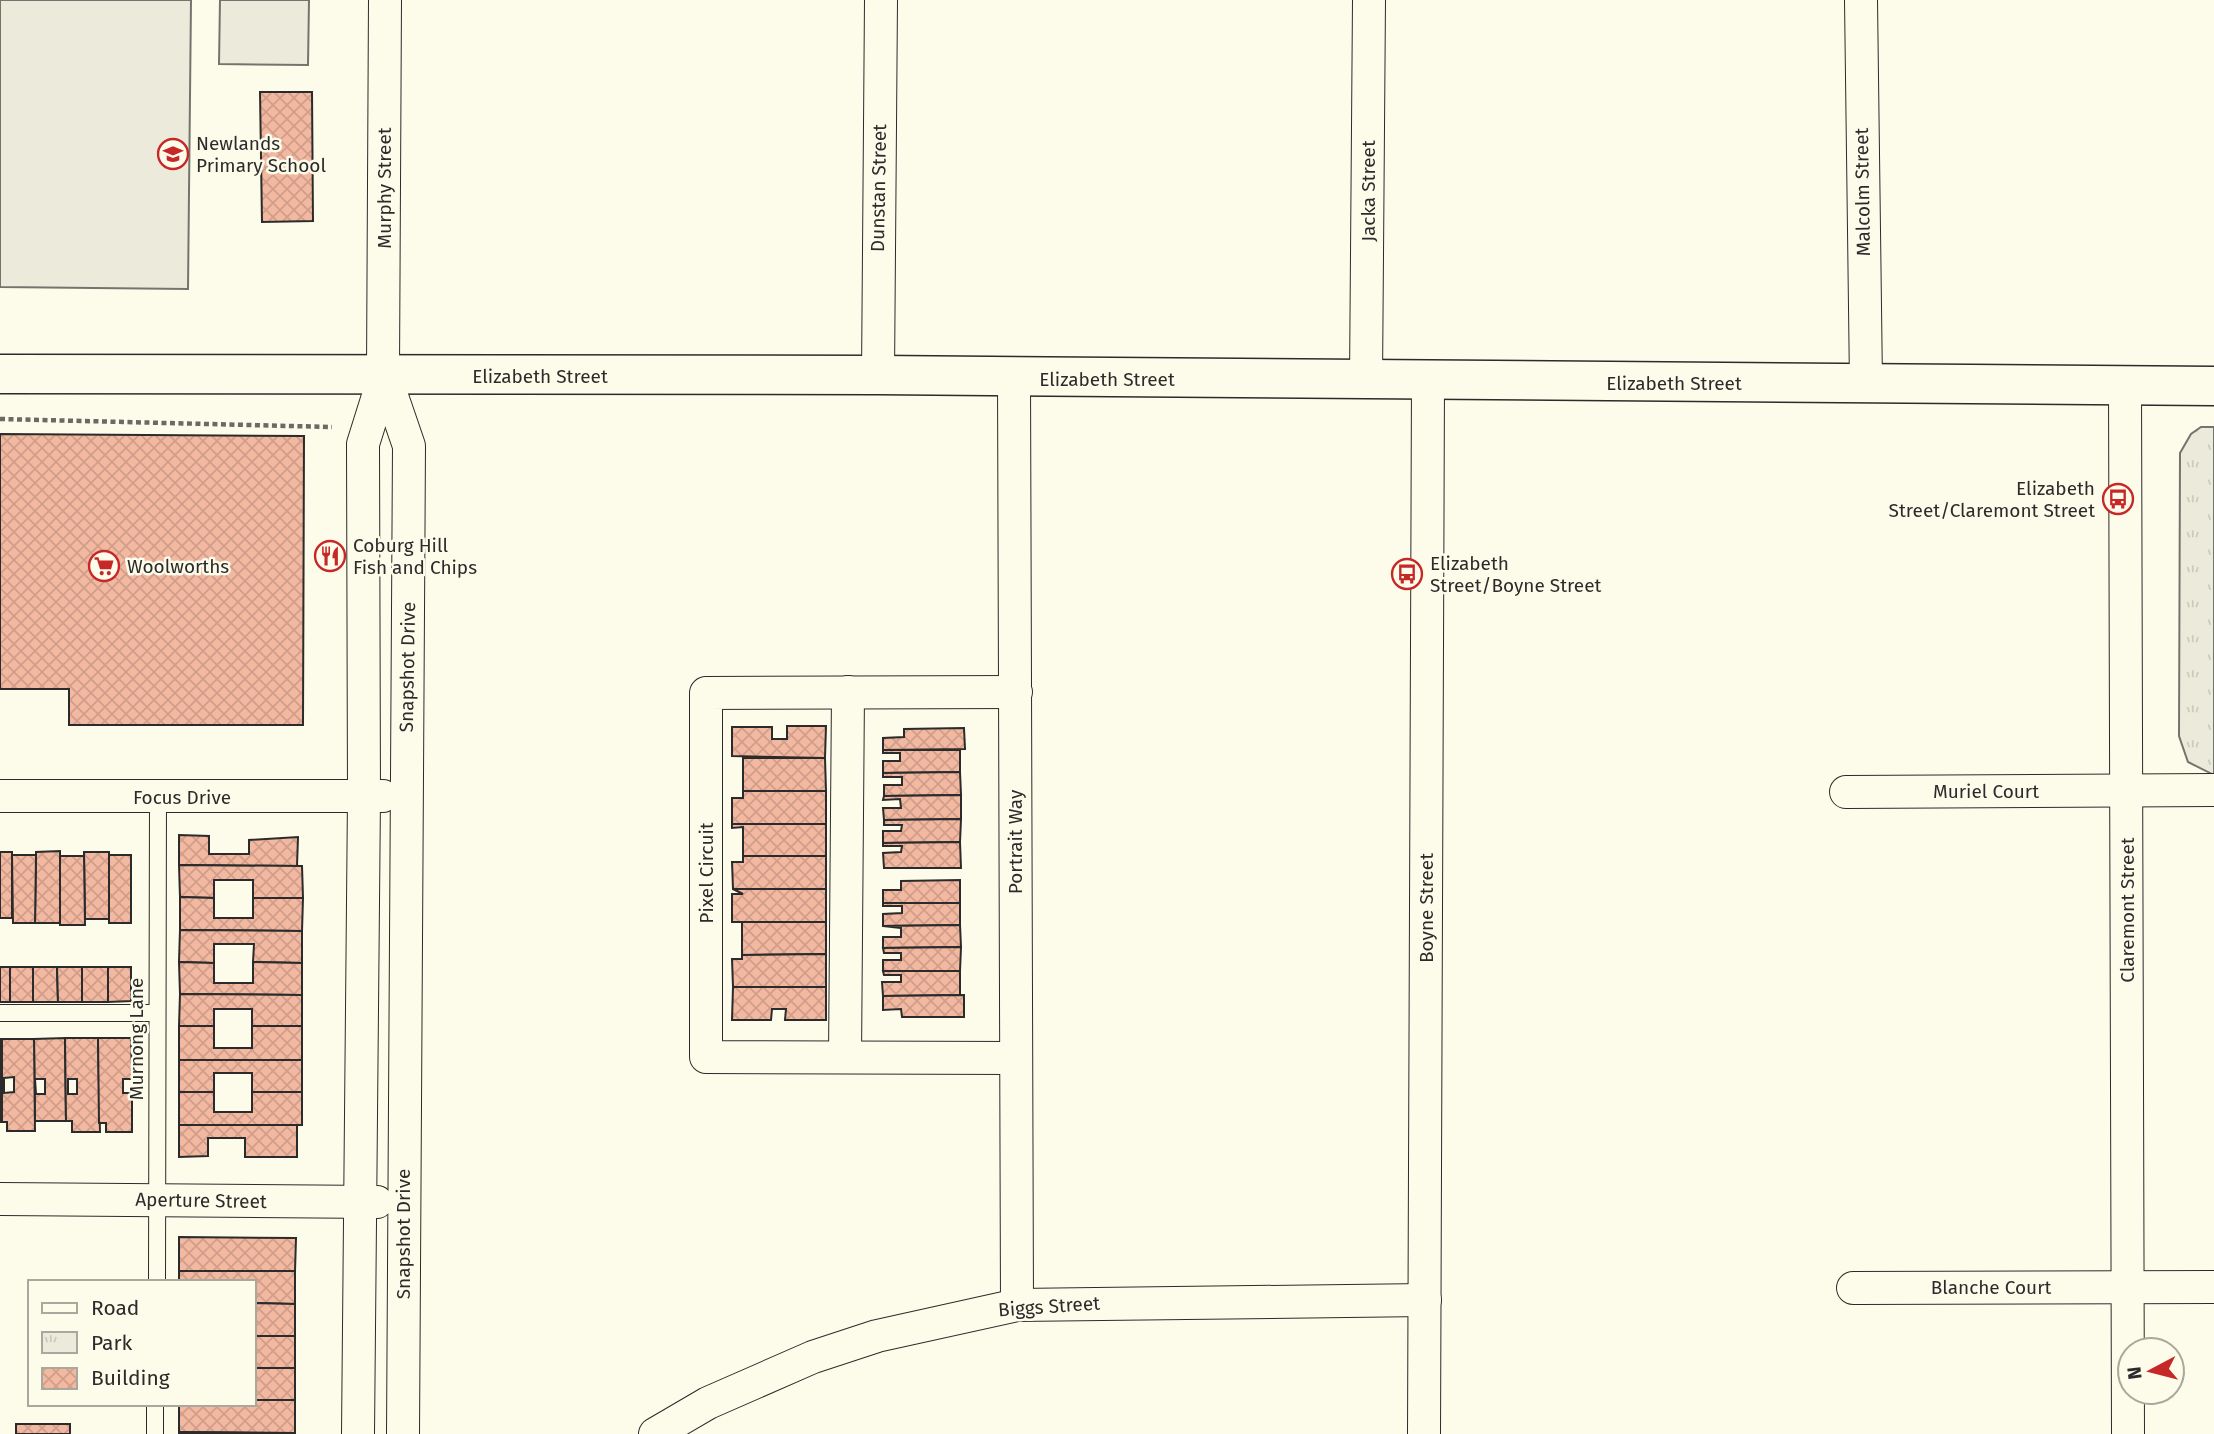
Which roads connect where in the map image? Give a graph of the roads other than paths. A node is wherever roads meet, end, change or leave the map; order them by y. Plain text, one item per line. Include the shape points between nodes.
1 (385, 0) edge
2 (881, 0) edge
3 (1370, 0) edge
4 (1861, 0) edge
5 (0, 374) edge
6 (878, 375) junction
7 (384, 376) junction
8 (1014, 379) junction
9 (1366, 381) junction
10 (1427, 382) junction
11 (1866, 384) junction
12 (2125, 386) junction
13 (2214, 386) edge
14 (848, 692) junction
15 (1016, 692) junction
16 (2214, 790) edge
17 (2127, 791) junction
18 (1846, 792) dead end
19 (0, 796) edge
20 (158, 796) junction
21 (364, 796) junction
22 (406, 797) junction
23 (0, 1013) edge
24 (156, 1013) junction
25 (845, 1057) junction
26 (1014, 1058) junction
27 (0, 1199) edge
28 (158, 1199) junction
29 (358, 1202) junction
30 (402, 1202) junction
31 (157, 1280) edge
32 (2129, 1286) junction
33 (2214, 1287) edge
34 (1853, 1288) dead end
35 (1425, 1300) junction
36 (1017, 1305) junction
37 (156, 1406) edge
38 (155, 1434) edge
39 (358, 1434) edge
40 (403, 1434) edge
41 (656, 1434) edge
42 (1424, 1434) edge
43 (2128, 1434) edge

1 - 7 street, Murphy Street
2 - 6 street, Dunstan Street
3 - 9 street, Jacka Street
4 - 11 street, Malcolm Street
5 - 7 street, Elizabeth Street
6 - 7 street, Elizabeth Street
6 - 8 street, Elizabeth Street
7 - 21 street via 363,444
7 - 22 street, Snapshot Drive via 409,446
8 - 9 street, Elizabeth Street
8 - 15 street, Portrait Way
9 - 10 street, Elizabeth Street
10 - 11 street, Elizabeth Street
10 - 35 street, Boyne Street
11 - 12 street, Elizabeth Street
12 - 13 street, Elizabeth Street
12 - 17 street, Claremont Street
14 - 15 street, Pixel Circuit
14 - 25 street
14 - 25 street, Pixel Circuit via 706,693 706,1057
15 - 26 street, Portrait Way
16 - 17 street, Muriel Court
17 - 18 street, Muriel Court
17 - 32 street, Claremont Street
19 - 20 street, Focus Drive
20 - 21 street, Focus Drive
20 - 24 lane, Murnong Lane
21 - 22 street, Focus Drive
21 - 29 street
22 - 30 street, Snapshot Drive
23 - 24 lane
24 - 28 lane, Murnong Lane
25 - 26 street, Pixel Circuit
26 - 36 street, Portrait Way
27 - 28 street, Aperture Street
28 - 29 street, Aperture Street
28 - 31 lane, Murnong Lane
29 - 30 street, Aperture Street
29 - 39 street
30 - 40 street, Snapshot Drive
32 - 33 street, Blanche Court
32 - 34 street, Blanche Court
32 - 43 street, Claremont Street
35 - 36 street, Biggs Street
35 - 42 street, Boyne Street
36 - 41 street, Biggs Street via 877,1336 813,1357 708,1403
37 - 38 lane

